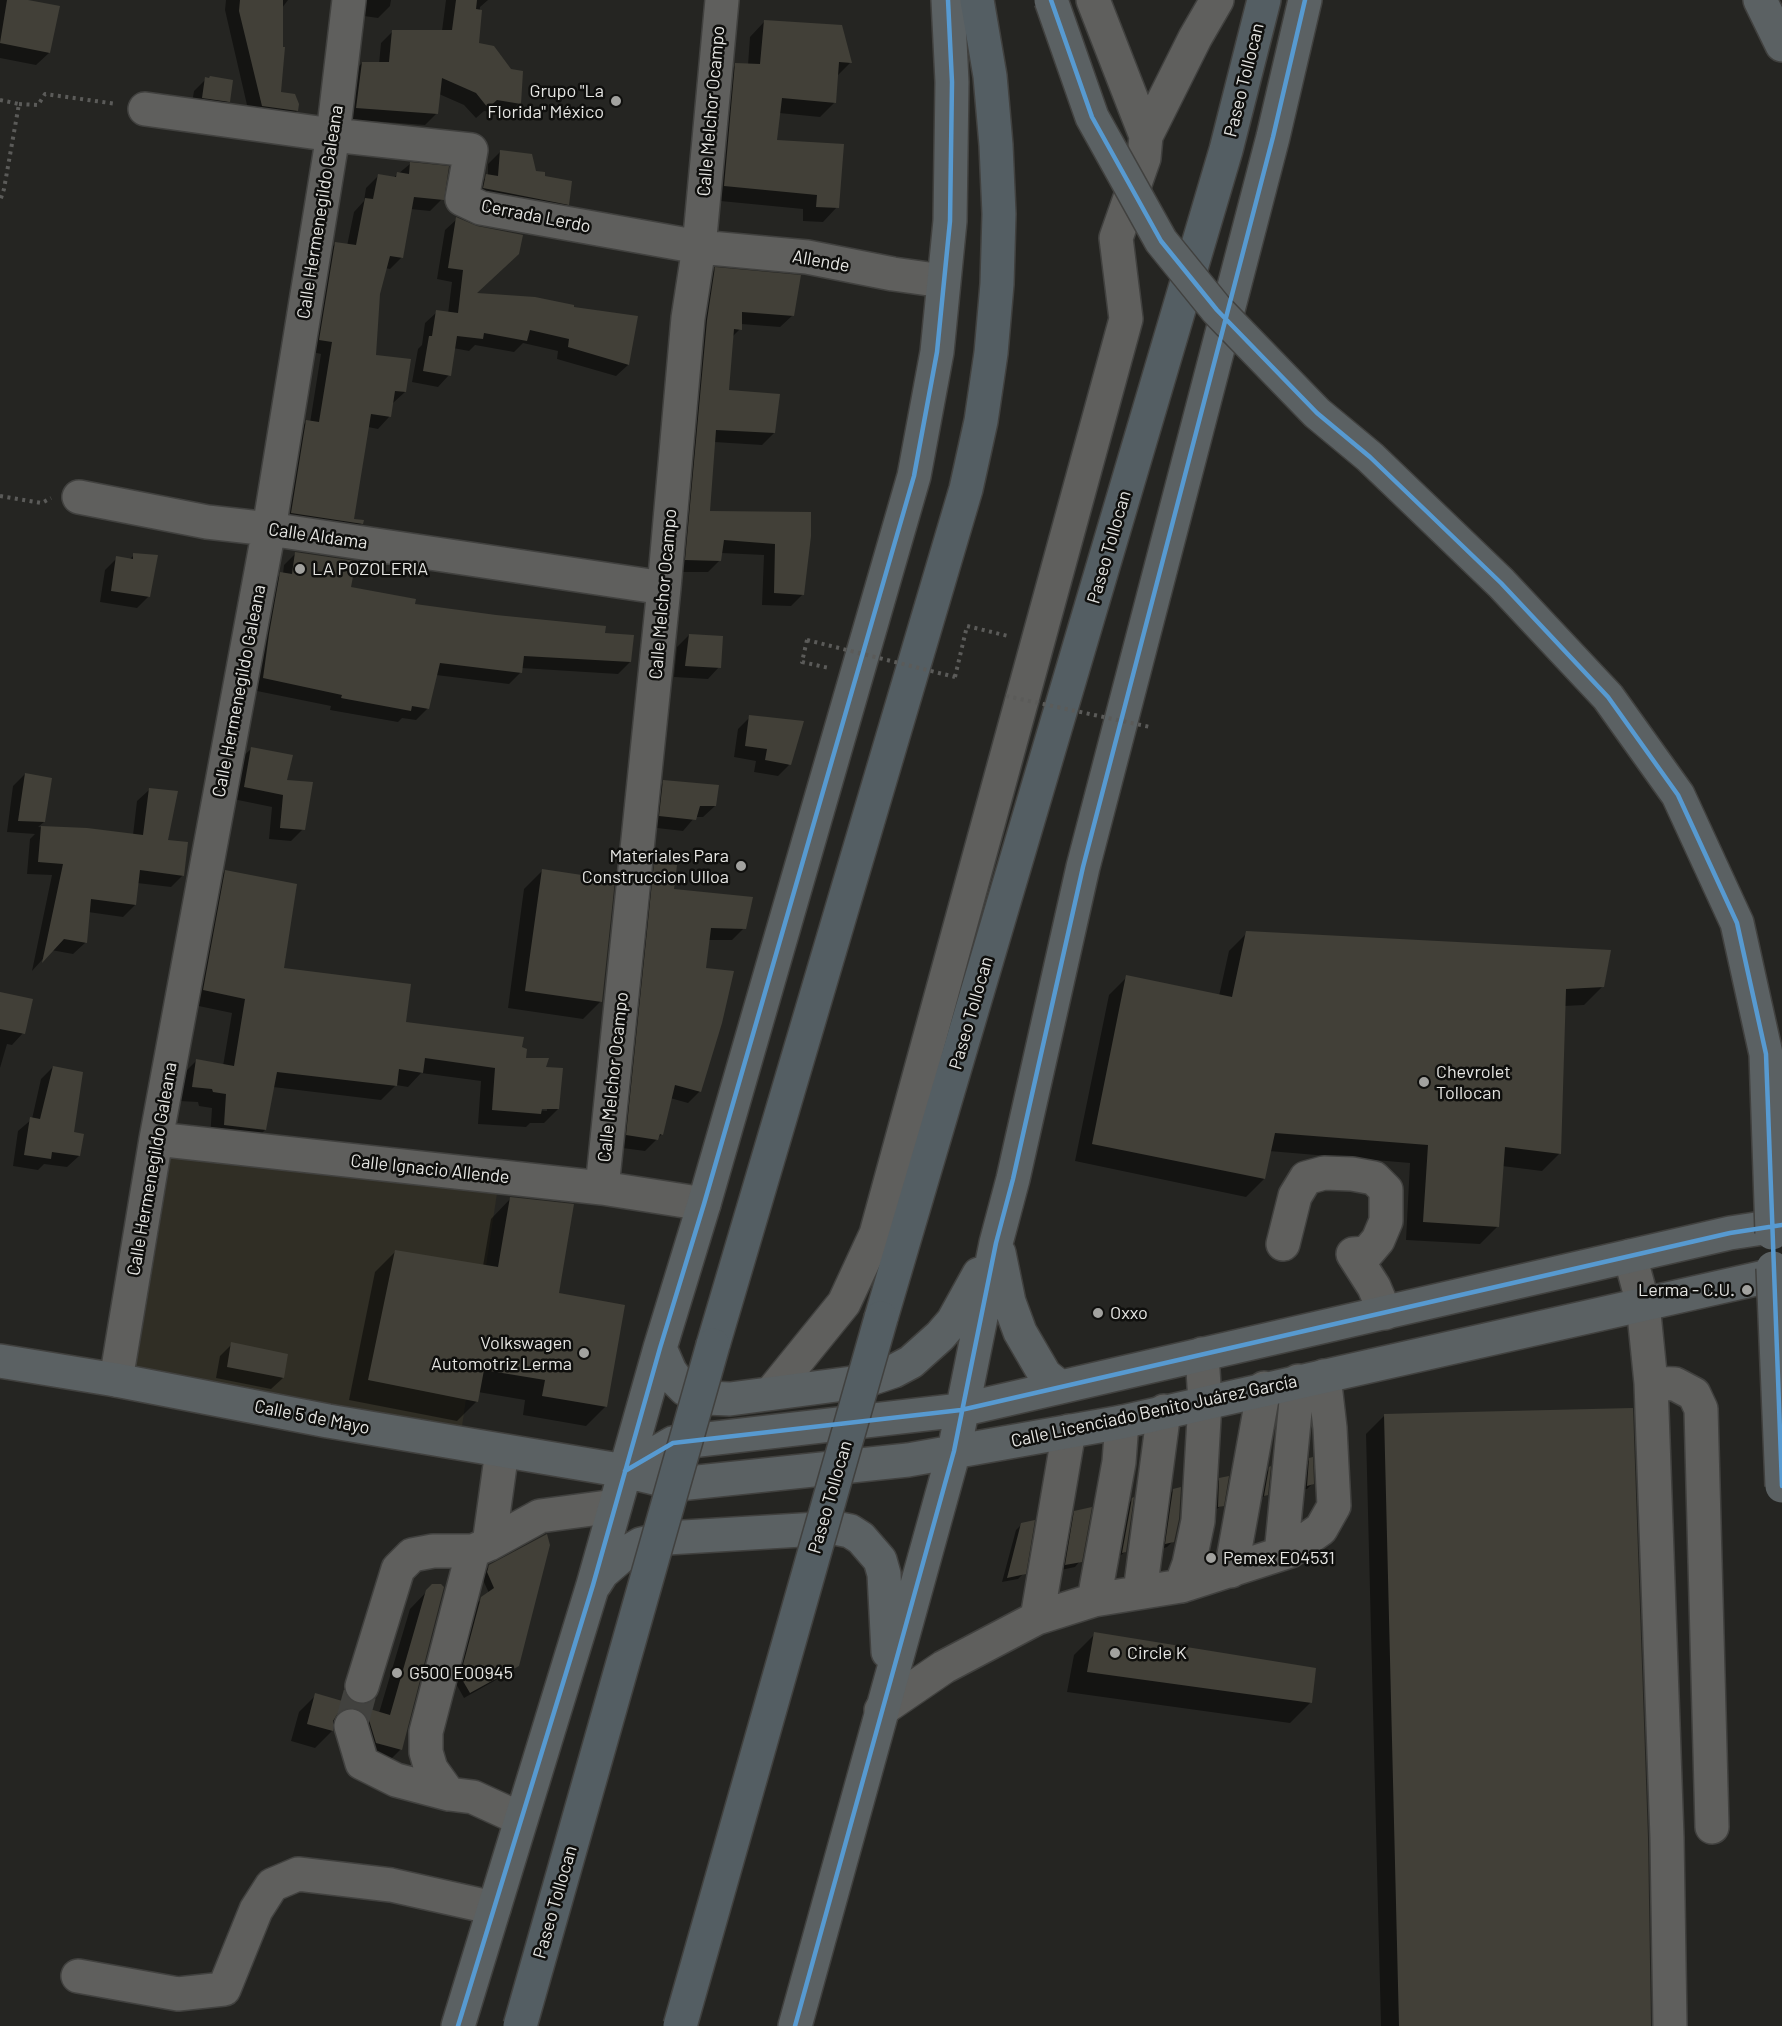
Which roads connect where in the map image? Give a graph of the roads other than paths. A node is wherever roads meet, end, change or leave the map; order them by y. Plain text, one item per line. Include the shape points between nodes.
1 (348, 0) edge
2 (722, 0) edge
3 (948, 0) edge
4 (977, 0) edge
5 (1051, 0) edge
6 (1093, 0) edge
7 (1217, 0) edge
8 (1264, 0) edge
9 (1305, 0) edge
10 (1760, 0) edge
11 (1782, 45) edge
12 (145, 109) road end
13 (333, 135) junction
14 (1146, 136) junction
15 (699, 247) junction
16 (943, 281) junction
17 (80, 497) road end
18 (269, 529) junction
19 (664, 588) junction
20 (156, 1139) junction
21 (602, 1188) junction
22 (704, 1204) junction
23 (1782, 1225) edge
24 (996, 1243) junction
25 (1283, 1245) dead end
26 (1630, 1256) junction
27 (1782, 1273) edge
28 (1642, 1304) junction
29 (1385, 1313) junction
30 (660, 1348) junction
31 (1202, 1354) junction
32 (0, 1361) edge
33 (1311, 1378) junction
34 (116, 1380) junction
35 (1651, 1383) junction
36 (1060, 1387) junction
37 (1264, 1388) junction
38 (771, 1393) junction
39 (1205, 1402) junction
40 (961, 1410) junction
41 (1164, 1412) junction
42 (1122, 1422) junction
43 (1069, 1431) junction
44 (502, 1451) junction
45 (954, 1452) junction
46 (625, 1471) junction
47 (1782, 1486) edge
48 (615, 1506) junction
49 (481, 1548) junction
50 (1281, 1554) junction
51 (1231, 1571) junction
52 (593, 1585) junction
53 (1181, 1586) junction
54 (1140, 1592) junction
55 (1094, 1600) junction
56 (1037, 1618) junction
57 (362, 1686) tunnel mouth
58 (885, 1696) junction
59 (351, 1726) tunnel mouth
60 (450, 1794) junction
61 (521, 1819) junction
62 (1713, 1827) dead end
63 (494, 1908) junction
64 (78, 1976) dead end
65 (458, 2026) edge
66 (520, 2026) edge
67 (680, 2026) edge
68 (795, 2026) edge
69 (1670, 2026) edge

1 - 13 street, Calle Hermenegildo Galeana
2 - 15 street, Calle Melchor Ocampo
3 - 16 main road via 952,82 950,221
4 - 66 highway, Paseo Tollocan, bridge via 990,76 999,214 997,284 981,421 963,500 713,1345
5 - 47 main road, bridge via 1092,117 1161,241 1217,310 1317,413 1370,457 1493,575 1608,697 1677,795 1737,923 1766,1054
6 - 14 street
7 - 14 street
8 - 67 highway, Paseo Tollocan, bridge via 1222,161 881,1318
9 - 24 main road via 1083,867
10 - 11 main road
12 - 13 street, Cerrada Lerdo
13 - 15 street, Cerrada Lerdo via 471,150 462,199 481,208
13 - 18 street, Calle Hermenegildo Galeana
14 - 38 street via 1144,158 1116,238 1126,319 876,1234 844,1303
15 - 16 street, Allende via 807,257
15 - 19 street, Calle Melchor Ocampo via 688,318
16 - 22 main road via 937,352 914,476
17 - 18 street, Calle Aldama via 207,522
18 - 19 street, Calle Aldama
18 - 20 street, Calle Hermenegildo Galeana
19 - 21 street, Calle Melchor Ocampo
20 - 21 street, Calle Ignacio Allende
20 - 34 street, Calle Hermenegildo Galeana
21 - 22 street, Calle Ignacio Allende
22 - 30 main road
23 - 26 main road
24 - 36 main road via 1020,1332 1045,1375
24 - 38 main road via 953,1321 926,1351 910,1362 863,1381
24 - 40 main road
25 - 29 street via 1295,1196 1306,1178 1324,1173 1374,1178 1386,1190 1386,1221 1367,1253 1353,1254
26 - 28 street
26 - 29 main road
27 - 28 main road, Calle Licenciado Benito Juárez García
28 - 33 main road, Calle Licenciado Benito Juárez García
28 - 35 street
29 - 31 main road
30 - 38 main road via 670,1371 685,1389 696,1395 717,1399
30 - 46 main road
31 - 36 main road
31 - 39 street
32 - 34 main road, Calle 5 de Mayo
33 - 37 main road, Calle Licenciado Benito Juárez García
33 - 50 street
33 - 50 street via 1330,1428 1334,1506 1321,1529
34 - 44 main road, Calle 5 de Mayo
35 - 62 street via 1675,1384 1694,1394 1701,1409
35 - 69 street
36 - 40 main road
37 - 39 main road, Calle Licenciado Benito Juárez García
37 - 51 street
39 - 41 main road, Calle Licenciado Benito Juárez García
39 - 53 street via 1198,1521
40 - 45 main road
40 - 46 main road via 673,1443
41 - 42 main road, Calle Licenciado Benito Juárez García
41 - 54 street
42 - 43 main road, Calle Licenciado Benito Juárez García
42 - 55 street via 1119,1462
43 - 45 main road, Calle Licenciado Benito Juárez García
43 - 56 street
44 - 46 main road, Calle 5 de Mayo
44 - 49 street
45 - 46 main road, Calle Licenciado Benito Juárez García via 679,1484
45 - 58 main road
46 - 48 main road
48 - 49 street via 540,1516
48 - 52 main road
49 - 57 street via 412,1555 398,1569
49 - 60 street via 426,1732 431,1769
50 - 51 street
51 - 53 street
52 - 58 main road via 624,1554 641,1544 668,1538 835,1528 850,1531 871,1547 884,1574
52 - 61 main road
53 - 54 street
54 - 55 street
55 - 56 street
56 - 58 street
58 - 68 main road
59 - 60 street via 363,1763 396,1780
60 - 61 street via 473,1797
61 - 63 main road
63 - 64 street via 391,1886 298,1874 272,1885 256,1910 224,1989 178,1994
63 - 65 main road

